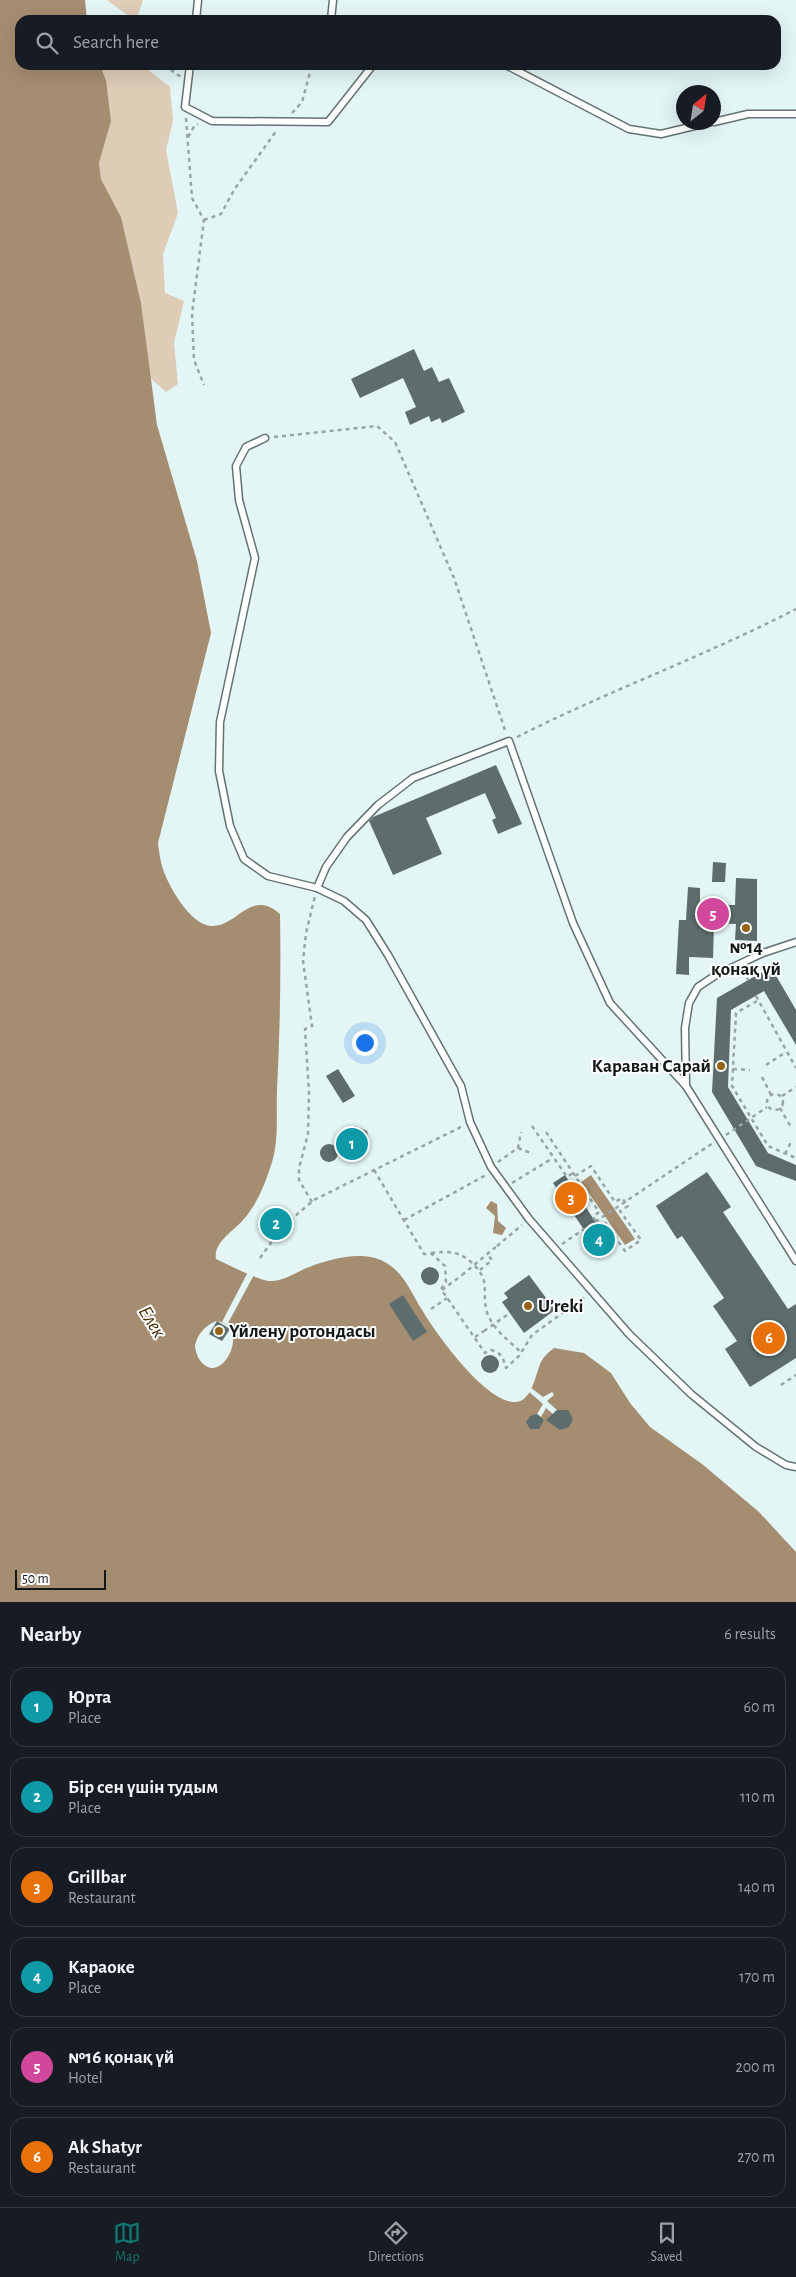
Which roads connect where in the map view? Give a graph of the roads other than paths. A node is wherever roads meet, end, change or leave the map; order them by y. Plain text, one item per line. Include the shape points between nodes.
1 (198, 0) edge
2 (333, 0) edge
3 (196, 15) edge
4 (332, 15) edge
5 (189, 70) edge
6 (369, 70) edge
7 (516, 70) edge
8 (796, 114) edge
9 (721, 120) edge
10 (678, 130) edge
11 (265, 438) road end
12 (317, 888) junction
13 (796, 942) edge
14 (686, 1086) junction
15 (796, 1261) edge
16 (796, 1467) edge

1 - 3 lane
2 - 4 lane
5 - 6 lane via 185,107 212,121 284,122 328,122
7 - 10 lane via 629,129 661,134
8 - 9 lane via 748,114
11 - 12 lane via 246,447 236,466 239,500 255,558 220,722 219,771 230,826 244,859 268,876
12 - 14 lane via 326,867 347,837 378,805 413,778 509,741 573,923 610,1003
12 - 16 lane via 344,901 366,920 461,1086 470,1122 492,1169 529,1219 629,1334 691,1394 756,1447 786,1465
13 - 14 lane via 763,953 698,987 689,1003 685,1028
14 - 15 lane

